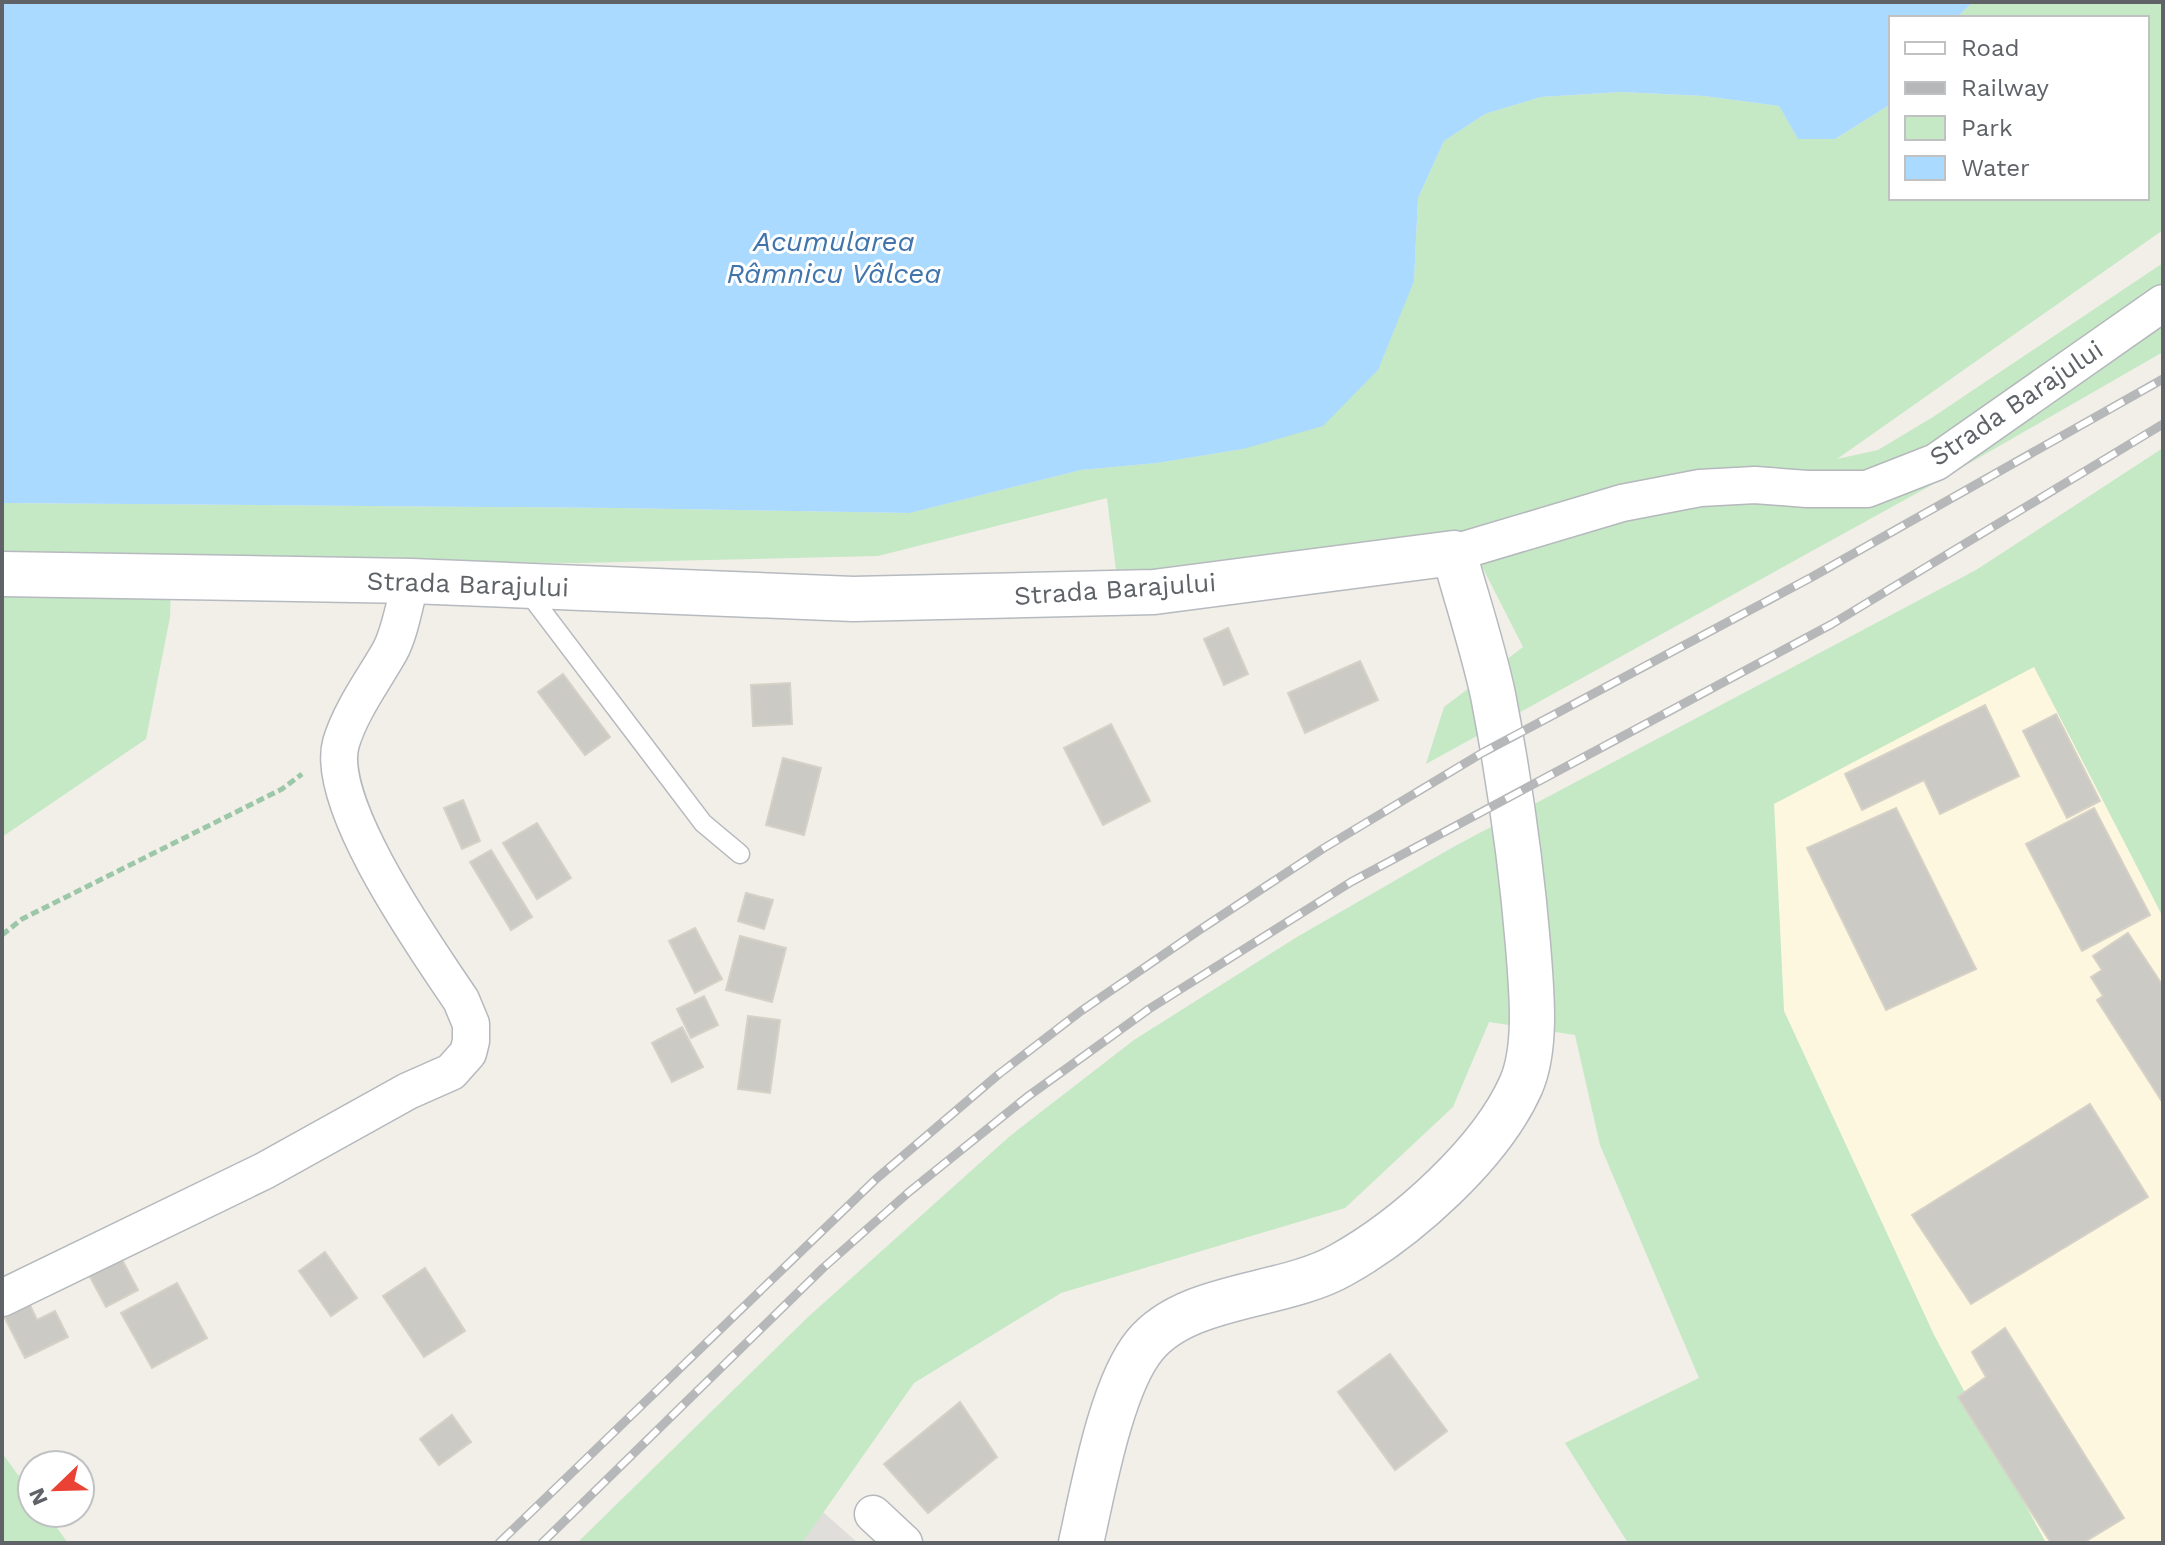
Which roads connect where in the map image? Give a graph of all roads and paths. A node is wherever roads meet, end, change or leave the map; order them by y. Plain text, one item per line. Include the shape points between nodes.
1 (2163, 303) edge
2 (1454, 553) junction
3 (2, 574) edge
4 (411, 581) junction
5 (523, 585) junction
6 (341, 745) junction
7 (740, 854) dead end
8 (2, 935) edge
9 (2, 1298) edge
10 (873, 1514) dead end
11 (904, 1543) edge
12 (1081, 1543) edge

1 - 2 street, Strada Barajului via 1936,462 1867,489 1700,488 1622,503
2 - 5 street, Strada Barajului via 1154,592 1057,596 853,599
2 - 12 street via 1492,693 1520,852 1532,1016 1522,1082 1474,1156 1384,1239 1297,1285 1184,1316 1144,1346 1130,1368 1110,1424
3 - 4 street, Strada Barajului
4 - 5 street, Strada Barajului
4 - 6 street via 391,649
5 - 7 lane via 703,823
6 - 8 path via 282,789 22,919
6 - 9 street via 345,794 369,852 461,1000 471,1024 468,1053 451,1072 264,1171
10 - 11 street

